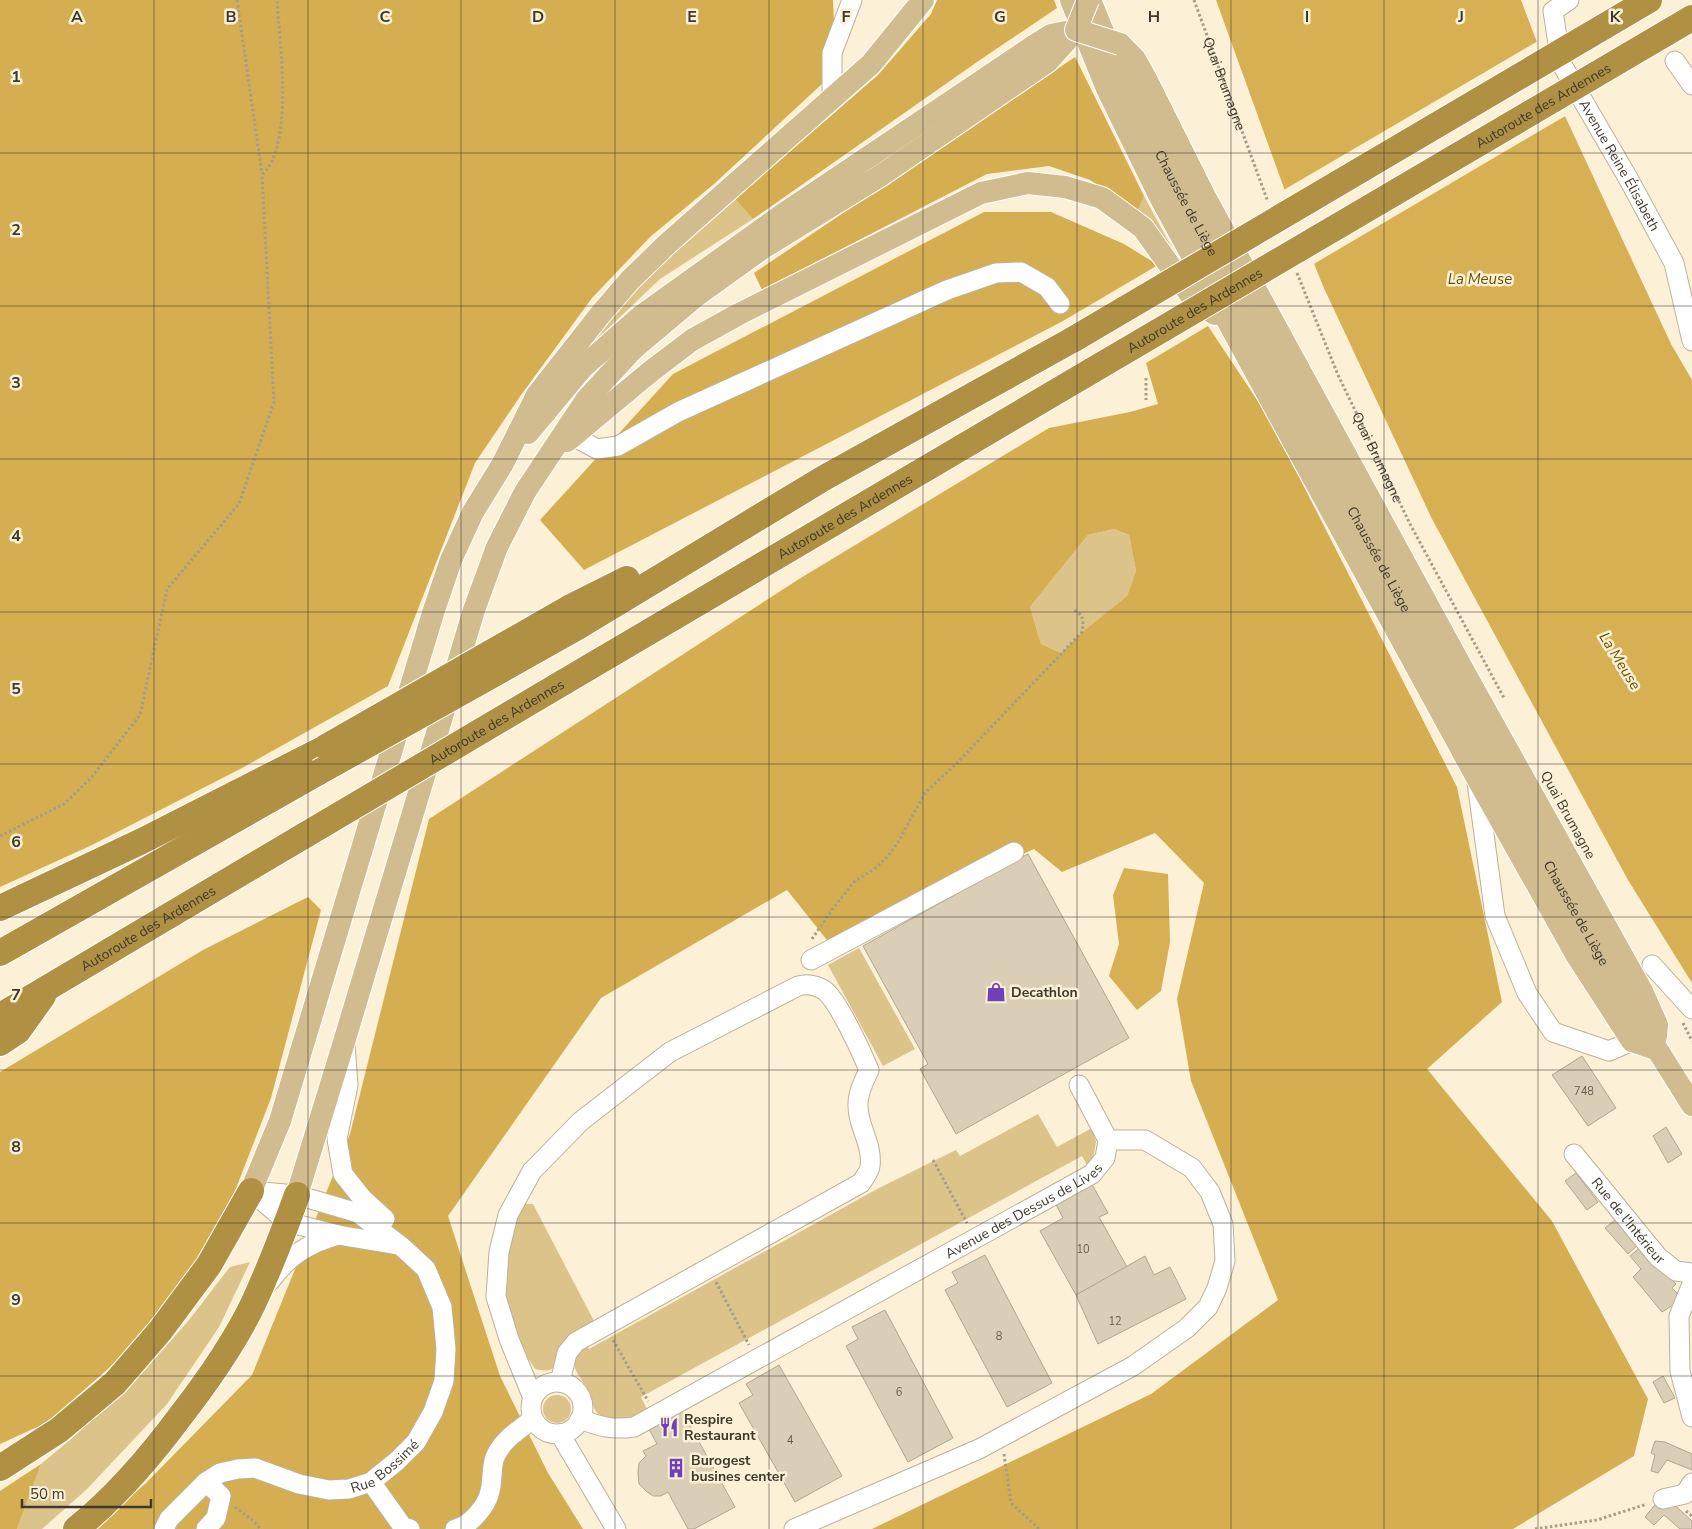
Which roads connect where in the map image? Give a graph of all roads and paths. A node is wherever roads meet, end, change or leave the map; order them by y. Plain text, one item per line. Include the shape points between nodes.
1 (237, 0) edge
2 (277, 0) edge
3 (852, 0) edge
4 (923, 0) edge
5 (1071, 0) edge
6 (1089, 0) edge
7 (1194, 0) edge
8 (1569, 0) edge
9 (1650, 0) edge
10 (1550, 5) edge
11 (1692, 18) edge
12 (1076, 30) junction
13 (1041, 53) junction
14 (1674, 61) dead end
15 (1692, 85) edge
16 (832, 99) junction
17 (262, 175) junction
18 (1271, 209) dead end
19 (1293, 265) dead end
20 (1060, 304) dead end
21 (1230, 324) junction
22 (1692, 341) edge
23 (1146, 378) dead end
24 (1146, 400) dead end
25 (573, 436) junction
26 (547, 458) junction
27 (502, 465) junction
28 (1072, 609) dead end
29 (1505, 701) dead end
30 (319, 762) junction
31 (1477, 778) junction
32 (0, 836) edge
33 (1014, 852) dead end
34 (0, 908) edge
35 (810, 951) joint
36 (0, 953) edge
37 (1652, 965) dead end
38 (50, 987) junction
39 (1692, 1009) edge
40 (0, 1016) edge
41 (1632, 1041) junction
42 (344, 1042) junction
43 (0, 1043) edge
44 (1656, 1049) junction
45 (1079, 1085) dead end
46 (1692, 1105) edge
47 (1108, 1140) junction
48 (1574, 1154) dead end
49 (933, 1160) dead end
50 (251, 1191) junction
51 (296, 1195) junction
52 (287, 1222) junction
53 (338, 1235) junction
54 (976, 1239) junction
55 (401, 1246) junction
56 (709, 1268) junction
57 (1692, 1273) edge
58 (1692, 1284) edge
59 (254, 1302) junction
60 (605, 1326) junction
61 (740, 1329) dead end
62 (560, 1382) junction
63 (643, 1392) dead end
64 (533, 1398) junction
65 (1692, 1417) edge
66 (533, 1418) junction
67 (580, 1419) junction
68 (560, 1434) junction
69 (1002, 1436) junction
70 (4, 1465) edge
71 (206, 1482) junction
72 (371, 1482) junction
73 (1692, 1483) edge
74 (221, 1496) junction
75 (1663, 1499) joint
76 (76, 1529) edge
77 (164, 1529) edge
78 (206, 1529) edge
79 (261, 1529) edge
80 (410, 1529) edge
81 (455, 1529) edge
82 (616, 1529) edge
83 (794, 1529) edge
84 (1039, 1529) edge
85 (1535, 1529) edge

1 - 17 path
2 - 17 path via 283,106 271,164
3 - 16 street via 832,53
4 - 16 main road via 871,64
5 - 21 main road, Chaussée de Liège via 1108,91 1160,197
6 - 12 main road, bridge
6 - 44 main road, Chaussée de Liège via 1124,83 1178,188 1448,686
7 - 18 path, Quai Brumagne
8 - 10 street, Avenue Reine Élisabeth
9 - 30 highway, bridge via 1074,339
10 - 22 street, Avenue Reine Élisabeth via 1561,63 1674,263
11 - 38 highway, Autoroute des Ardennes, bridge
12 - 13 main road
12 - 44 main road, bridge via 1120,44 1146,79 1213,212 1642,992 1657,1025
13 - 26 main road via 880,176 763,248 696,296 620,363 586,400
13 - 27 main road via 782,215 641,316 583,367
14 - 15 street
16 - 27 main road via 630,280 537,395
17 - 32 path via 274,402 239,504 167,588 140,715 91,778 64,804
19 - 29 path, Quai Brumagne via 1338,376 1410,524
20 - 25 street via 1047,287 1021,272 996,273 947,290 678,412 618,446 597,449
21 - 25 main road via 1195,301 1143,228 1102,198 1065,187 1028,183 980,193 731,318 692,340
21 - 31 main road, Chaussée de Liège
23 - 24 path
25 - 26 main road
26 - 42 main road via 525,492 497,547 474,610
27 - 50 main road via 473,512 451,560 280,1121
28 - 35 path via 1082,617 1082,632 925,793 888,856 854,882 834,907
30 - 34 highway
30 - 36 highway
31 - 41 main road, Chaussée de Liège via 1577,956
31 - 41 street via 1494,916 1527,993 1553,1032 1609,1051
33 - 35 street
37 - 39 street
38 - 40 highway, Autoroute des Ardennes
38 - 43 highway via 18,1031
41 - 44 main road
42 - 51 main road
42 - 55 street via 348,1085 337,1138 343,1174 362,1198 385,1218
44 - 46 main road, Chaussée de Liège
45 - 47 street
47 - 54 street, Avenue des Dessus de Lives via 1105,1158 1092,1174
47 - 69 street via 1145,1140 1192,1168 1210,1192 1223,1224 1224,1261 1217,1288 1208,1307 1187,1328 1133,1366
48 - 57 street, Rue de l'Intérieur via 1658,1257 1676,1271
49 - 54 path
50 - 51 street
50 - 52 street
50 - 70 highway via 209,1264 160,1331 115,1383 59,1430
51 - 52 highway
51 - 55 street via 358,1213
52 - 53 street
52 - 59 highway
53 - 55 street
53 - 59 street via 321,1240 290,1258
54 - 67 street, Avenue des Dessus de Lives via 634,1427 600,1427
55 - 72 street, Rue Bossimé via 426,1269 442,1308 446,1349 444,1381 433,1412 416,1442
56 - 60 street
56 - 61 path
56 - 64 street via 862,1183 870,1167 870,1152 858,1114 858,1102 869,1070 835,1004 826,991 817,986 807,983 798,986 670,1052 581,1121 532,1171 508,1215 499,1252 496,1297
58 - 65 street via 1679,1316 1680,1371
59 - 76 highway via 211,1375 168,1434 127,1483
60 - 62 street via 576,1342 567,1353
60 - 63 path
62 - 64 street via 545,1385
62 - 67 street via 578,1392 583,1410
64 - 66 street
66 - 68 street via 543,1430
66 - 81 street via 507,1438 495,1458 490,1493 477,1516
67 - 68 street via 569,1432
68 - 82 street
69 - 83 street
69 - 84 path via 1011,1503
71 - 72 street, Rue Bossimé via 220,1472 255,1468 299,1484 329,1490 349,1489
71 - 74 street
71 - 77 street, Rue Bossimé via 169,1519
72 - 80 street via 403,1527
73 - 75 street via 1685,1494
74 - 78 street via 216,1518
74 - 79 path
75 - 85 path via 1597,1520

